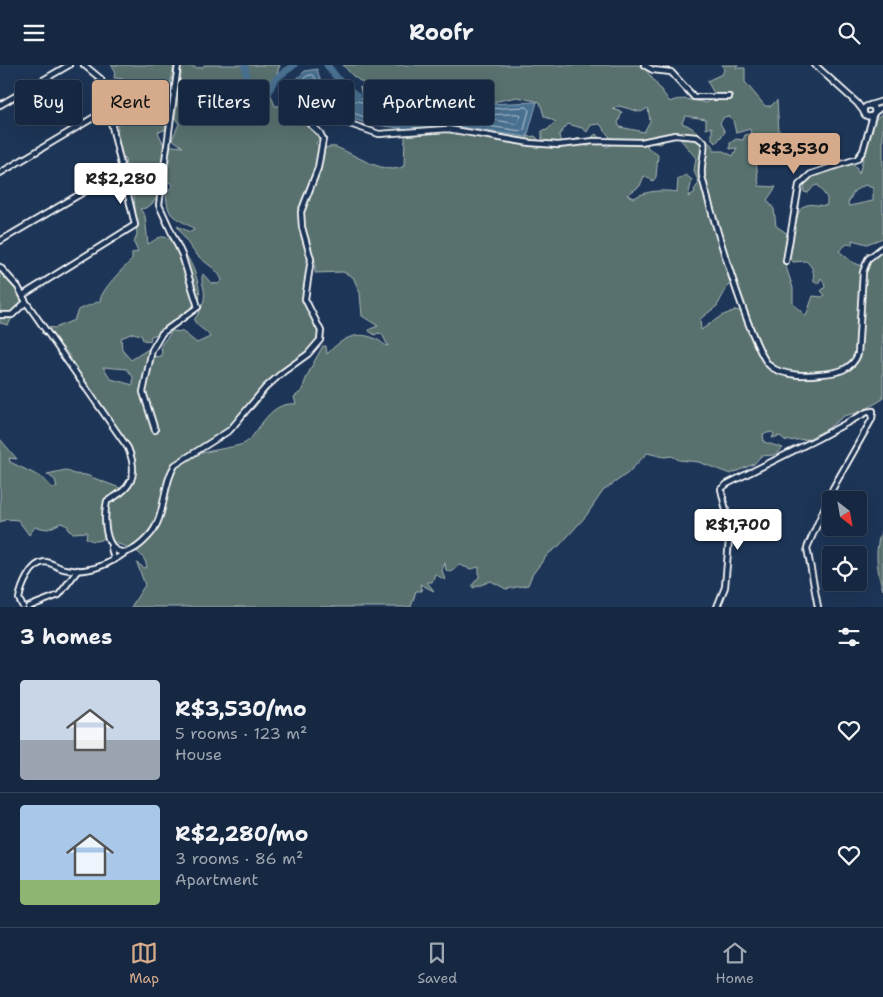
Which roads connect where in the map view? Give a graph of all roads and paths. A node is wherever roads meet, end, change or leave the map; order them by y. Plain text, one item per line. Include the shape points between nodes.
1 (69, 65) edge
2 (84, 65) edge
3 (178, 65) edge
4 (644, 65) edge
5 (815, 65) edge
6 (101, 80) edge
7 (729, 97) dead end
8 (858, 103) junction
9 (882, 103) edge
10 (0, 105) edge
11 (869, 105) junction
12 (865, 114) junction
13 (874, 114) junction
14 (92, 118) edge
15 (112, 125) edge
16 (868, 131) junction
17 (123, 169) junction
18 (0, 173) edge
19 (0, 241) edge
20 (883, 247) edge
21 (786, 261) dead end
22 (0, 267) edge
23 (23, 295) junction
24 (26, 302) junction
25 (0, 315) edge
26 (155, 430) dead end
27 (111, 547) junction
28 (127, 551) junction
29 (114, 560) junction
30 (78, 570) junction
31 (23, 607) edge
32 (28, 607) edge
33 (717, 607) edge
34 (818, 607) edge

1 - 10 street
2 - 6 street
3 - 26 street via 159,205 182,255 198,307 162,333 152,350 143,392
4 - 7 street via 653,70 672,72 694,97
5 - 8 street
8 - 11 street
8 - 12 street
9 - 11 street
9 - 13 street
11 - 12 street via 864,108
11 - 13 street via 874,108
12 - 13 street
12 - 16 street
13 - 16 street
14 - 18 street
15 - 17 street
16 - 21 street via 863,151 857,159 811,174 799,185
17 - 19 street
17 - 23 street via 135,225
20 - 28 street via 868,259 863,272 856,360 846,369 819,375 777,371 767,364 755,338 719,236 702,175 704,142 698,137 675,135 641,142 594,141 558,145 448,129 379,134 312,111 304,119 323,139 318,168 303,203 301,219 311,259 305,299 321,331 320,340 308,354 265,388 230,430 175,465 170,473 160,519 148,537
22 - 23 street
23 - 24 street
24 - 25 street via 12,315
24 - 27 street via 134,461 131,484 123,494 107,501 106,530
27 - 28 street
27 - 29 street
28 - 29 street
29 - 30 street via 99,568
30 - 31 street via 46,562 39,564 21,590 19,599
30 - 32 street via 59,595
33 - 34 street via 725,587 730,528 721,489 873,411 872,419 834,488 807,548

